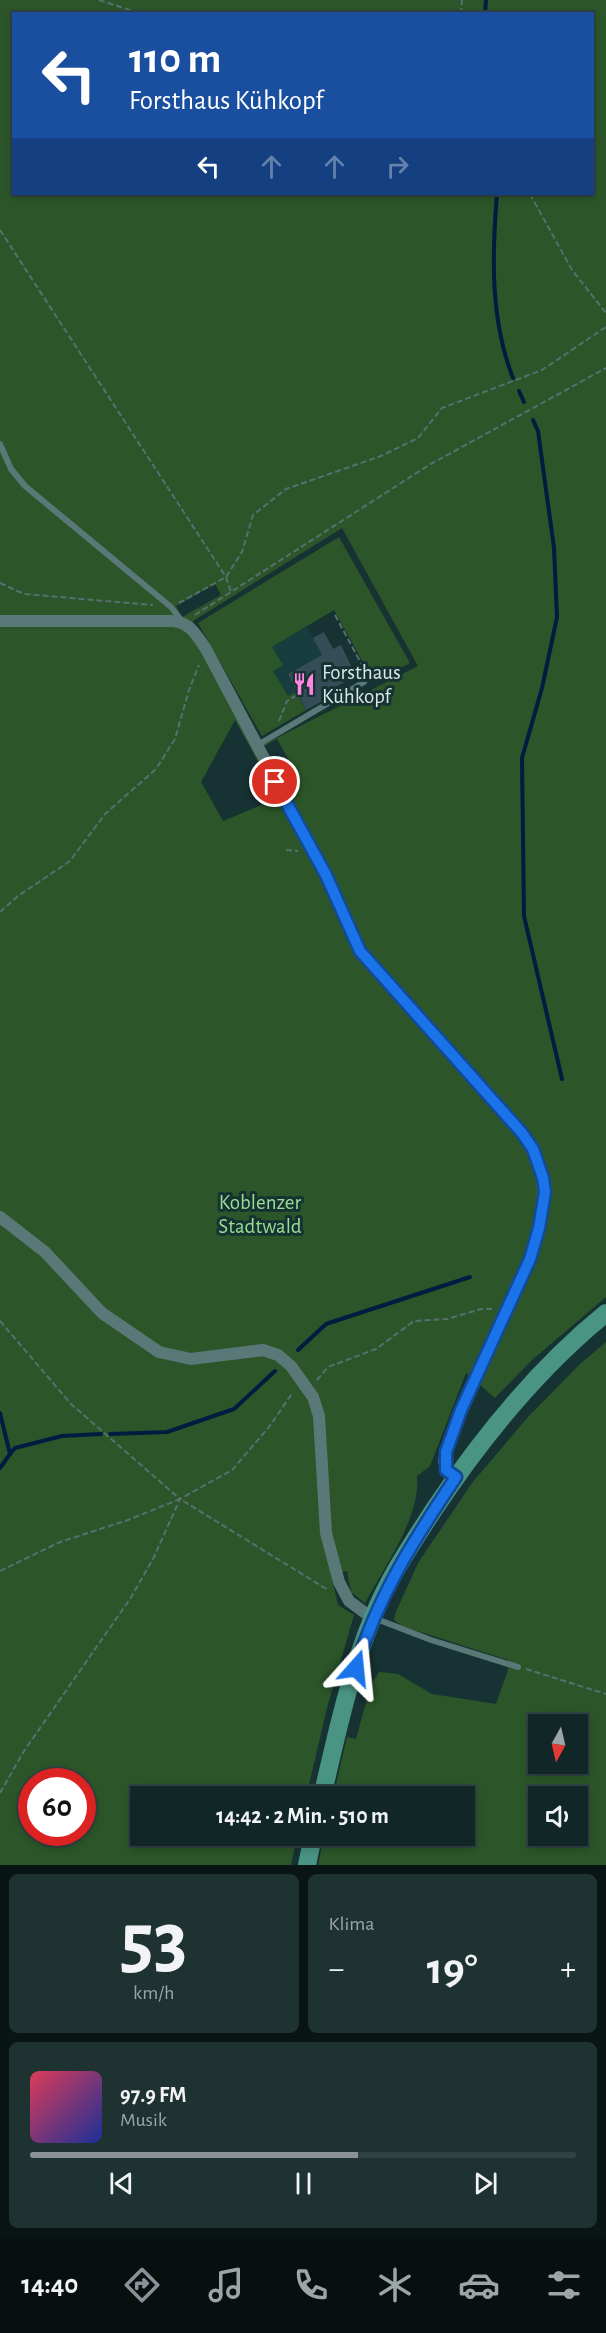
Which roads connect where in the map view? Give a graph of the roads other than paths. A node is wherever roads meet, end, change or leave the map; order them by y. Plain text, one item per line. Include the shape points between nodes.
1 (0, 444) edge
2 (0, 621) edge
3 (183, 623) junction
4 (363, 674) road end
5 (256, 746) junction
6 (0, 1217) edge
7 (606, 1313) edge
8 (456, 1477) junction
9 (372, 1618) junction
10 (518, 1667) road end
11 (325, 1786) edge
12 (311, 1846) edge
13 (307, 1865) edge

1 - 3 lane via 11,469 25,486 171,607
2 - 3 street
3 - 5 street via 206,649
4 - 5 lane via 364,682
5 - 8 street via 326,875 360,951 522,1133 541,1166 545,1192 530,1259 444,1461 446,1470
6 - 9 street via 45,1252 102,1313 159,1352 191,1359 271,1351 305,1384 320,1416 326,1533 339,1582 349,1601
7 - 8 main road via 529,1386 489,1431
8 - 9 main road via 408,1549
9 - 10 lane
9 - 11 main road via 350,1685
12 - 13 main road

